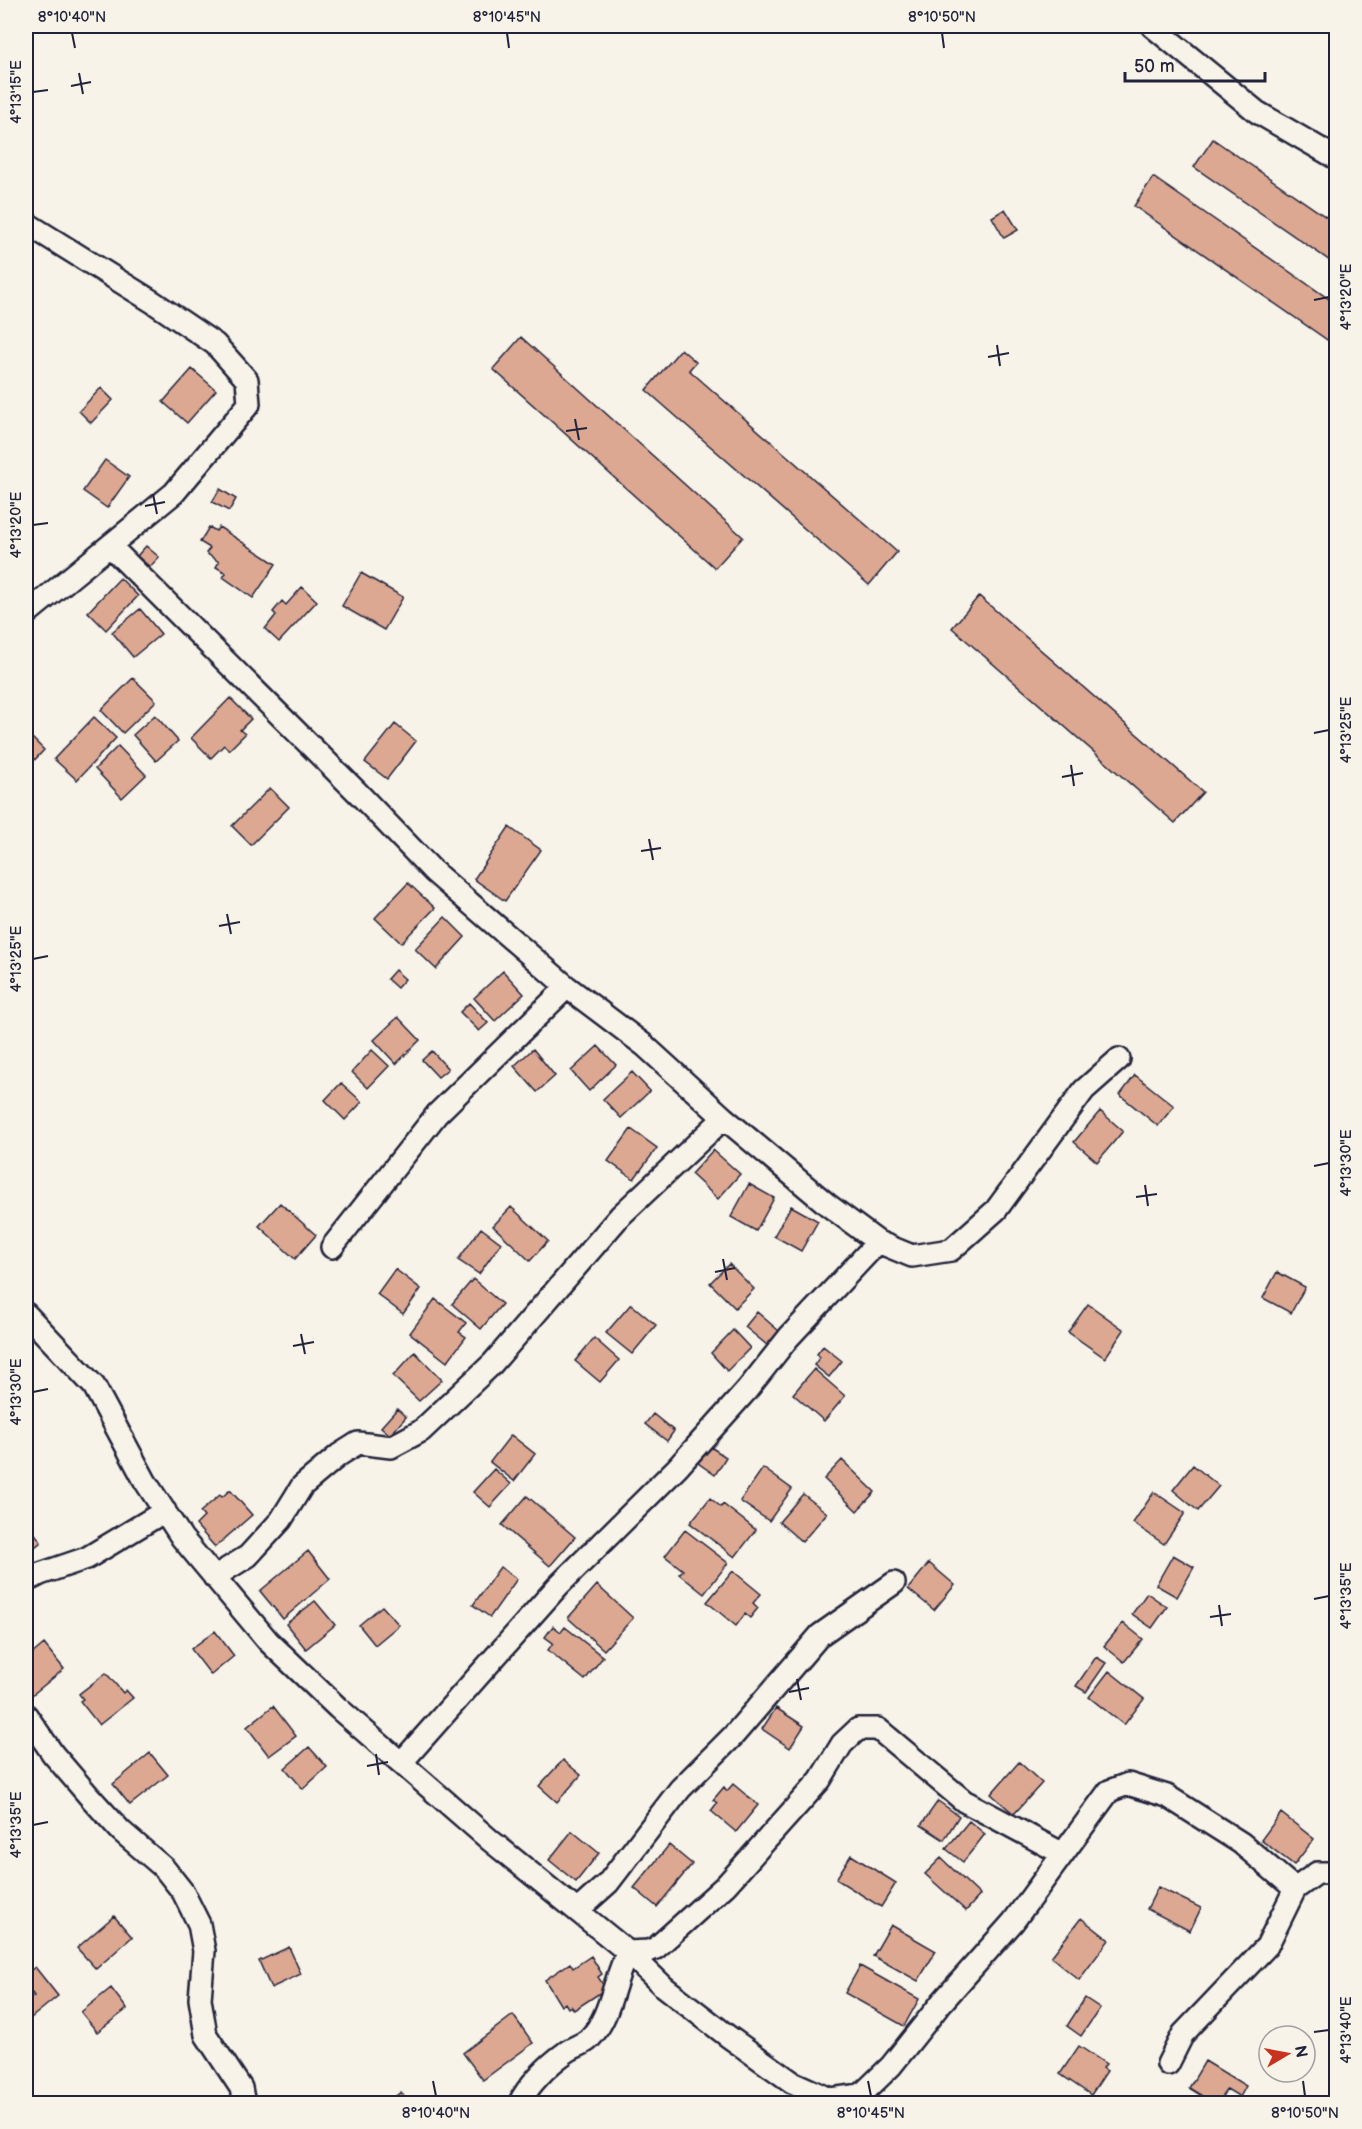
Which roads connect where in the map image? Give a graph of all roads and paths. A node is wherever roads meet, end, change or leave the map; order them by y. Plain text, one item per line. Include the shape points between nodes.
1 (1152, 26) edge
2 (1336, 158) edge
3 (26, 223) edge
4 (110, 546) junction
5 (26, 614) edge
6 (567, 987) junction
7 (1119, 1059) dead end
8 (724, 1118) junction
9 (878, 1242) junction
10 (332, 1247) dead end
11 (26, 1314) edge
12 (165, 1511) junction
13 (214, 1577) junction
14 (26, 1581) edge
15 (894, 1583) dead end
16 (26, 1716) edge
17 (401, 1763) junction
18 (1064, 1854) junction
19 (1336, 1873) edge
20 (1295, 1889) junction
21 (578, 1910) junction
22 (628, 1952) junction
23 (1168, 2064) dead end
24 (244, 2103) edge
25 (519, 2103) edge

1 - 2 street via 1257,112
3 - 4 street via 215,344 247,380 249,404 174,493
4 - 5 street
4 - 6 street via 434,872
6 - 8 street via 644,1045
6 - 10 street via 437,1114
7 - 9 street via 1084,1090 996,1210 951,1250 912,1256
8 - 9 street
8 - 13 street via 620,1216 492,1364 421,1431 391,1446 358,1443 339,1455 302,1486 281,1520 248,1556
9 - 17 street via 789,1337 677,1468 558,1586
11 - 12 street via 94,1386
12 - 13 street
12 - 14 street via 87,1558
13 - 17 street via 268,1641
15 - 21 street via 820,1635 733,1736 680,1789 608,1883
16 - 24 street via 89,1796 121,1831 164,1868 183,1892 199,1924 204,1951 200,1999 206,2035 242,2088
17 - 21 street
18 - 20 street via 1109,1791 1128,1784 1167,1796 1241,1843
18 - 22 street via 964,1801 878,1729 858,1729 842,1744 820,1780 726,1886 656,1948
18 - 22 street via 1013,1922 891,2066 861,2095 830,2099 792,2082 664,1987
19 - 20 street via 1317,1873
20 - 23 street via 1267,1946 1184,2034
21 - 22 street
22 - 25 street via 606,2013 588,2040 565,2052

